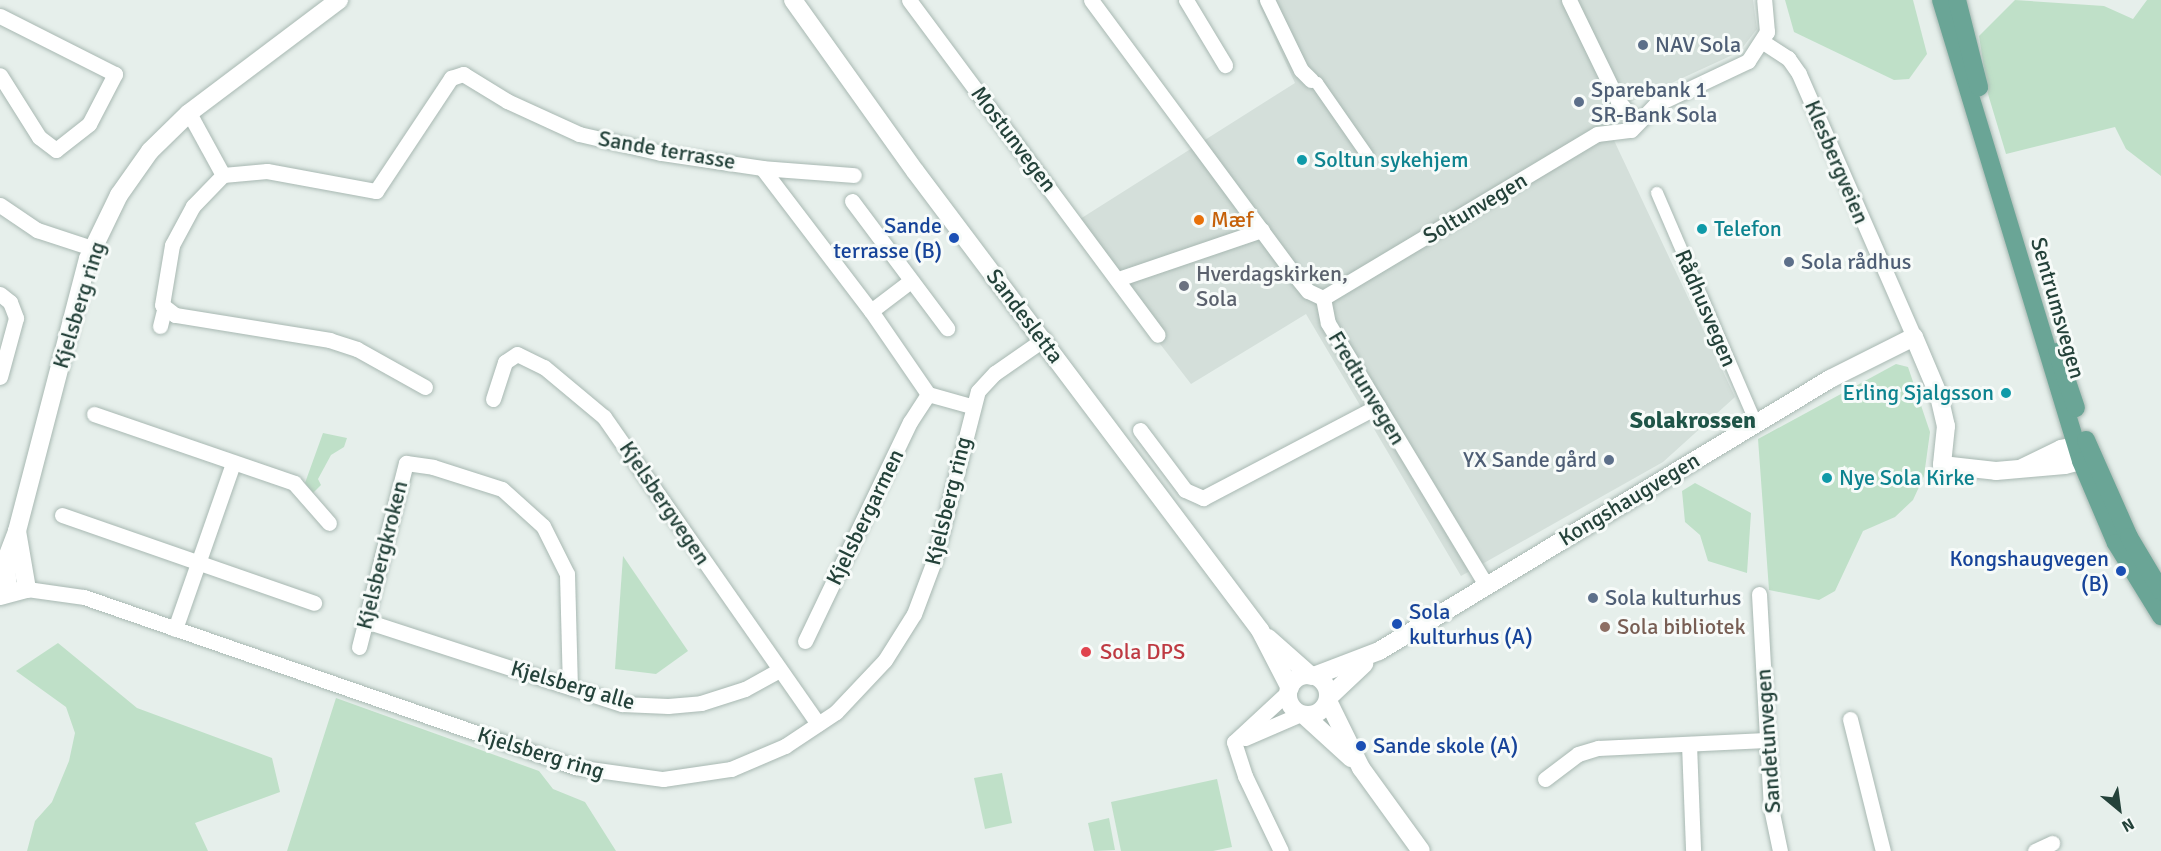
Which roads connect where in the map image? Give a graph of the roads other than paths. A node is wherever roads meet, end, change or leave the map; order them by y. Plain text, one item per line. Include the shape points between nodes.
1 (793, 0) edge
2 (909, 0) edge
3 (1091, 0) edge
4 (1186, 0) edge
5 (1267, 0) edge
6 (1569, 0) edge
7 (1764, 0) edge
8 (1941, 0) edge
9 (1957, 0) edge
10 (330, 2) edge
11 (0, 16) edge
12 (1763, 42) junction
13 (1225, 65) dead end
14 (0, 75) edge
15 (1311, 80) joint
16 (189, 113) junction
17 (1634, 127) junction
18 (1367, 155) dead end
19 (762, 168) junction
20 (854, 175) dead end
21 (223, 176) junction
22 (1657, 193) dead end
23 (852, 201) dead end
24 (0, 205) edge
25 (1262, 230) junction
26 (92, 248) junction
27 (1118, 279) junction
28 (909, 282) junction
29 (0, 294) edge
30 (1323, 298) junction
31 (164, 310) junction
32 (871, 311) junction
33 (160, 326) dead end
34 (947, 328) dead end
35 (1158, 335) dead end
36 (1914, 337) junction
37 (1044, 339) junction
38 (0, 377) edge
39 (425, 387) dead end
40 (928, 394) junction
41 (493, 399) dead end
42 (971, 406) junction
43 (1378, 406) junction
44 (94, 414) dead end
45 (1756, 423) junction
46 (1140, 430) dead end
47 (2082, 453) junction
48 (233, 463) junction
49 (62, 515) dead end
50 (330, 523) dead end
51 (18, 531) junction
52 (198, 562) junction
53 (1486, 585) junction
54 (27, 589) junction
55 (2161, 591) edge
56 (4, 594) edge
57 (1759, 594) dead end
58 (314, 603) dead end
59 (2161, 616) edge
60 (366, 621) junction
61 (175, 629) junction
62 (1260, 630) junction
63 (806, 641) dead end
64 (359, 647) dead end
65 (1379, 651) junction
66 (778, 670) junction
67 (1312, 676) junction
68 (570, 687) junction
69 (1289, 689) junction
70 (1328, 699) junction
71 (1302, 714) junction
72 (1850, 718) dead end
73 (818, 724) junction
74 (1766, 740) junction
75 (1234, 742) junction
76 (1689, 744) junction
77 (1361, 768) junction
78 (1545, 779) dead end
79 (2052, 843) dead end
80 (1275, 846) edge
81 (1693, 850) edge
82 (1421, 851) edge
83 (1780, 851) edge
84 (1883, 851) edge
85 (2034, 851) edge

1 - 37 street, Sandesletta via 915,171
2 - 27 street, Mostunvegen
3 - 25 street
4 - 13 street
5 - 15 street via 1301,70
6 - 17 street
7 - 12 street via 1768,24
8 - 47 main road, Sentrumsvegen
9 - 47 main road, Sentrumsvegen via 2009,204
10 - 16 street, Kjelsberg ring
11 - 14 street via 116,74 89,124 56,150 39,137
12 - 17 street via 1749,61 1665,99
12 - 36 street, Klesbergveien via 1788,58 1799,74
15 - 18 street via 1317,83
16 - 21 street
16 - 26 street, Kjelsberg ring via 134,172
17 - 30 street, Soltunvegen via 1597,134
19 - 20 street, Sande terrasse
19 - 21 street, Sande terrasse via 661,153 579,134 457,74 429,108 376,191 267,171
19 - 32 street, Sande terrasse
21 - 31 street via 193,207 172,245
22 - 45 street, Rådhusvegen
23 - 28 street
24 - 26 street via 28,226
25 - 27 street
25 - 30 street via 1308,291
26 - 51 street, Kjelsberg ring
27 - 35 street, Mostunvegen
28 - 32 street
28 - 34 street
29 - 38 street via 10,302 16,318
30 - 43 street, Fredtunvegen via 1328,323
31 - 33 street
31 - 39 street via 330,340 357,349
32 - 40 street, Sande terrasse
36 - 45 street, Kongshaugvegen via 1830,379
36 - 47 street, Klesbergveien via 1940,396 1946,426 1942,465 1976,470 2022,468
37 - 42 street, Kjelsberg ring via 982,385
37 - 62 street, Sandesletta
40 - 42 street
40 - 63 street, Kjelsbergarmen via 915,412
41 - 66 street, Kjelsbergvegen via 505,362 517,354 544,367 604,417
42 - 73 street, Kjelsberg ring via 935,558 914,614 870,678
43 - 46 street via 1203,498 1185,490
43 - 53 street, Fredtunvegen
44 - 48 street
45 - 53 street, Kongshaugvegen
47 - 55 main road, Sentrumsvegen
47 - 59 main road, Sentrumsvegen via 2116,543
48 - 50 street via 294,483
48 - 52 street
49 - 52 street
51 - 54 street, Kjelsberg ring
51 - 56 street, Kjelsberg ring via 6,560
52 - 58 street
52 - 61 street
53 - 65 street, Kongshaugvegen
54 - 56 street, Kjelsberg ring
54 - 61 street, Kjelsberg ring via 84,597
57 - 74 street, Sandetunvegen
60 - 64 street, Kjelsbergkroken
60 - 68 street, Kjelsberg alle
60 - 68 street, Kjelsbergkroken via 406,463 488,482 524,505 543,526 567,574
61 - 73 street, Kjelsberg ring via 604,774 663,779 730,769 785,746
62 - 67 street, Sandesletta
62 - 69 street, Sandesletta
65 - 67 street, Kongshaugvegen
65 - 70 street, Kongshaugvegen
66 - 68 street, Kjelsberg alle via 725,696 668,706 622,704
66 - 73 street, Kjelsbergvegen
67 - 69 street via 1298,678
67 - 70 street, Sandesletta via 1326,687
69 - 71 street, Sandesletta via 1292,707
69 - 75 street
70 - 71 street via 1321,711
70 - 77 street, Sandesletta
71 - 75 street
71 - 77 street, Sandesletta
72 - 84 street
74 - 76 street
74 - 83 street, Sandetunvegen via 1771,808
75 - 80 street
76 - 78 street via 1598,748 1578,754
76 - 81 street
77 - 82 street, Sandesletta
79 - 85 street

